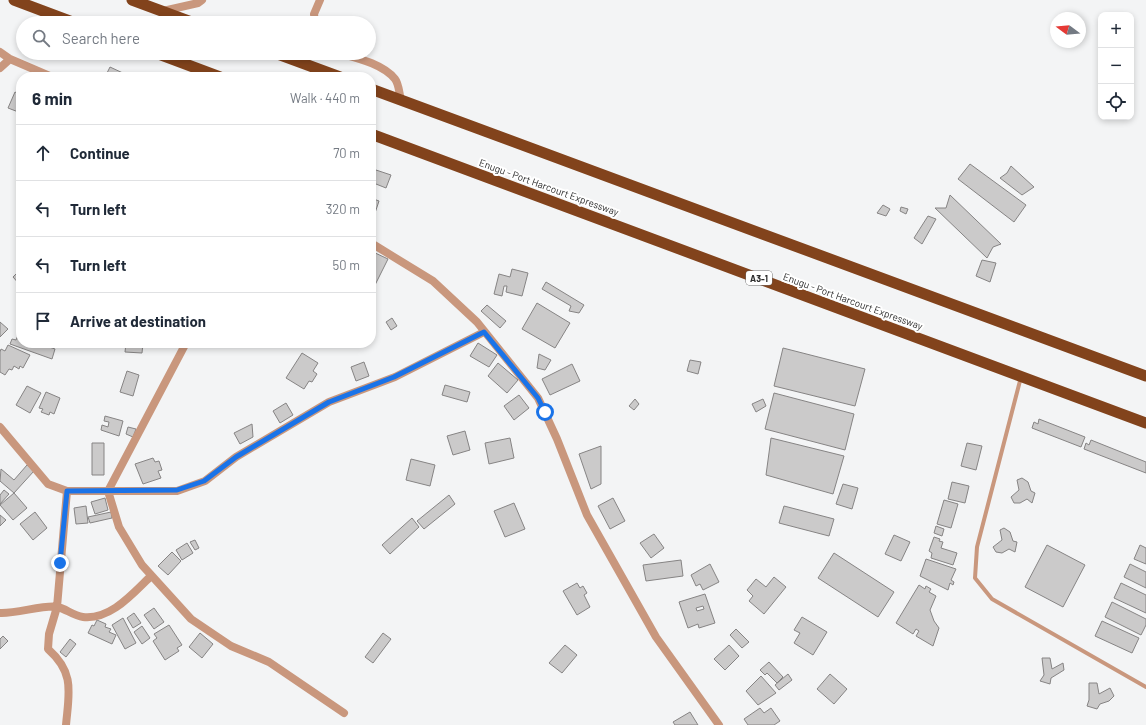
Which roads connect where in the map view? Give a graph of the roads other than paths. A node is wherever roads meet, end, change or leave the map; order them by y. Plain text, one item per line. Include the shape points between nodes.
1 (14, 0) edge
2 (132, 0) edge
3 (202, 0) edge
4 (320, 0) edge
5 (179, 4) edge
6 (163, 11) junction
7 (56, 16) edge
8 (176, 16) edge
9 (314, 16) edge
10 (0, 52) edge
11 (10, 59) junction
12 (175, 60) edge
13 (294, 60) edge
14 (361, 60) edge
15 (0, 68) edge
16 (40, 72) edge
17 (207, 72) edge
18 (326, 72) edge
19 (376, 91) edge
20 (401, 100) junction
21 (376, 136) edge
22 (376, 246) edge
23 (484, 332) junction
24 (183, 348) edge
25 (1021, 376) junction
26 (1146, 376) edge
27 (1146, 423) edge
28 (0, 427) edge
29 (67, 491) junction
30 (108, 491) junction
31 (152, 576) junction
32 (57, 607) junction
33 (0, 613) edge
34 (1146, 687) edge
35 (344, 713) dead end
36 (66, 725) edge
37 (719, 725) edge

1 - 7 highway
2 - 6 highway
3 - 5 street via 198,3
4 - 9 street
5 - 6 street
6 - 8 highway
10 - 11 street
11 - 15 street
11 - 16 street
12 - 17 highway
13 - 18 highway
14 - 20 street via 374,64 396,80
19 - 20 highway
20 - 26 highway
21 - 25 highway, Enugu - Port Harcourt Expressway / A3-1
22 - 23 street via 433,280 477,322
23 - 30 street via 394,377 329,402 236,457 204,481 177,490
23 - 37 street via 538,398 587,515 656,637
24 - 30 street
25 - 27 highway, Enugu - Port Harcourt Expressway / A3-1
25 - 34 lane via 977,547 975,578 992,599
28 - 29 street via 48,484
29 - 30 street
29 - 32 street
30 - 31 street via 119,526 142,565
31 - 32 street via 120,605 104,614 84,617
31 - 35 street via 190,619 232,646 269,662
32 - 33 street via 12,614
32 - 36 street via 49,634 48,649 58,658 70,682

